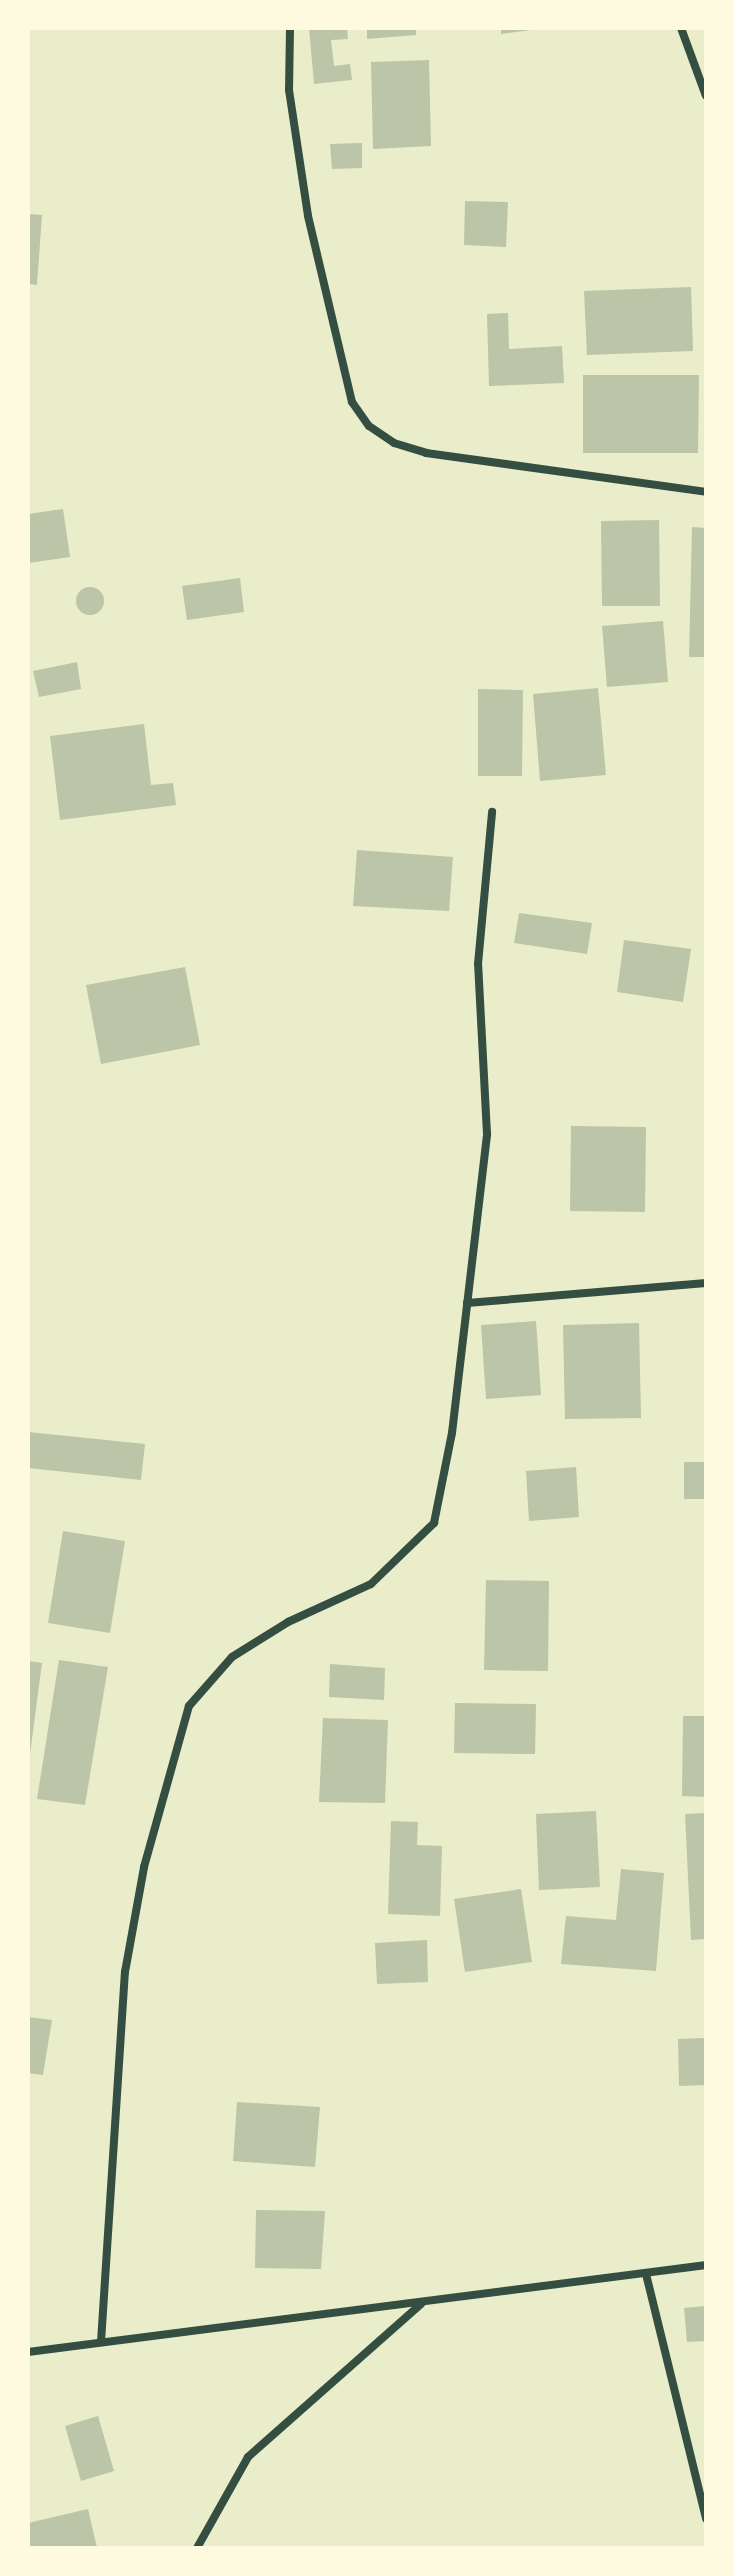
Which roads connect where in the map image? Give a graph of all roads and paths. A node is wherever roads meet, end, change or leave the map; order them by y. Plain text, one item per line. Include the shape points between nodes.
1 (290, 28) edge
2 (681, 28) edge
3 (706, 96) edge
4 (706, 492) edge
5 (492, 812) dead end
6 (706, 1283) edge
7 (467, 1303) junction
8 (706, 2265) edge
9 (646, 2274) junction
10 (421, 2304) junction
11 (101, 2342) junction
12 (28, 2352) edge
13 (706, 2519) edge
14 (197, 2548) edge

1 - 4 street via 289,90 308,216 352,402 369,426 394,443 426,453
2 - 3 street
5 - 7 street via 478,964 487,1134
6 - 7 street
7 - 11 street via 452,1433 434,1523 371,1584 288,1622 232,1657 189,1706 144,1867 125,1972
8 - 9 street
9 - 10 street
9 - 13 street
10 - 11 street
10 - 14 street via 248,2457
11 - 12 street

